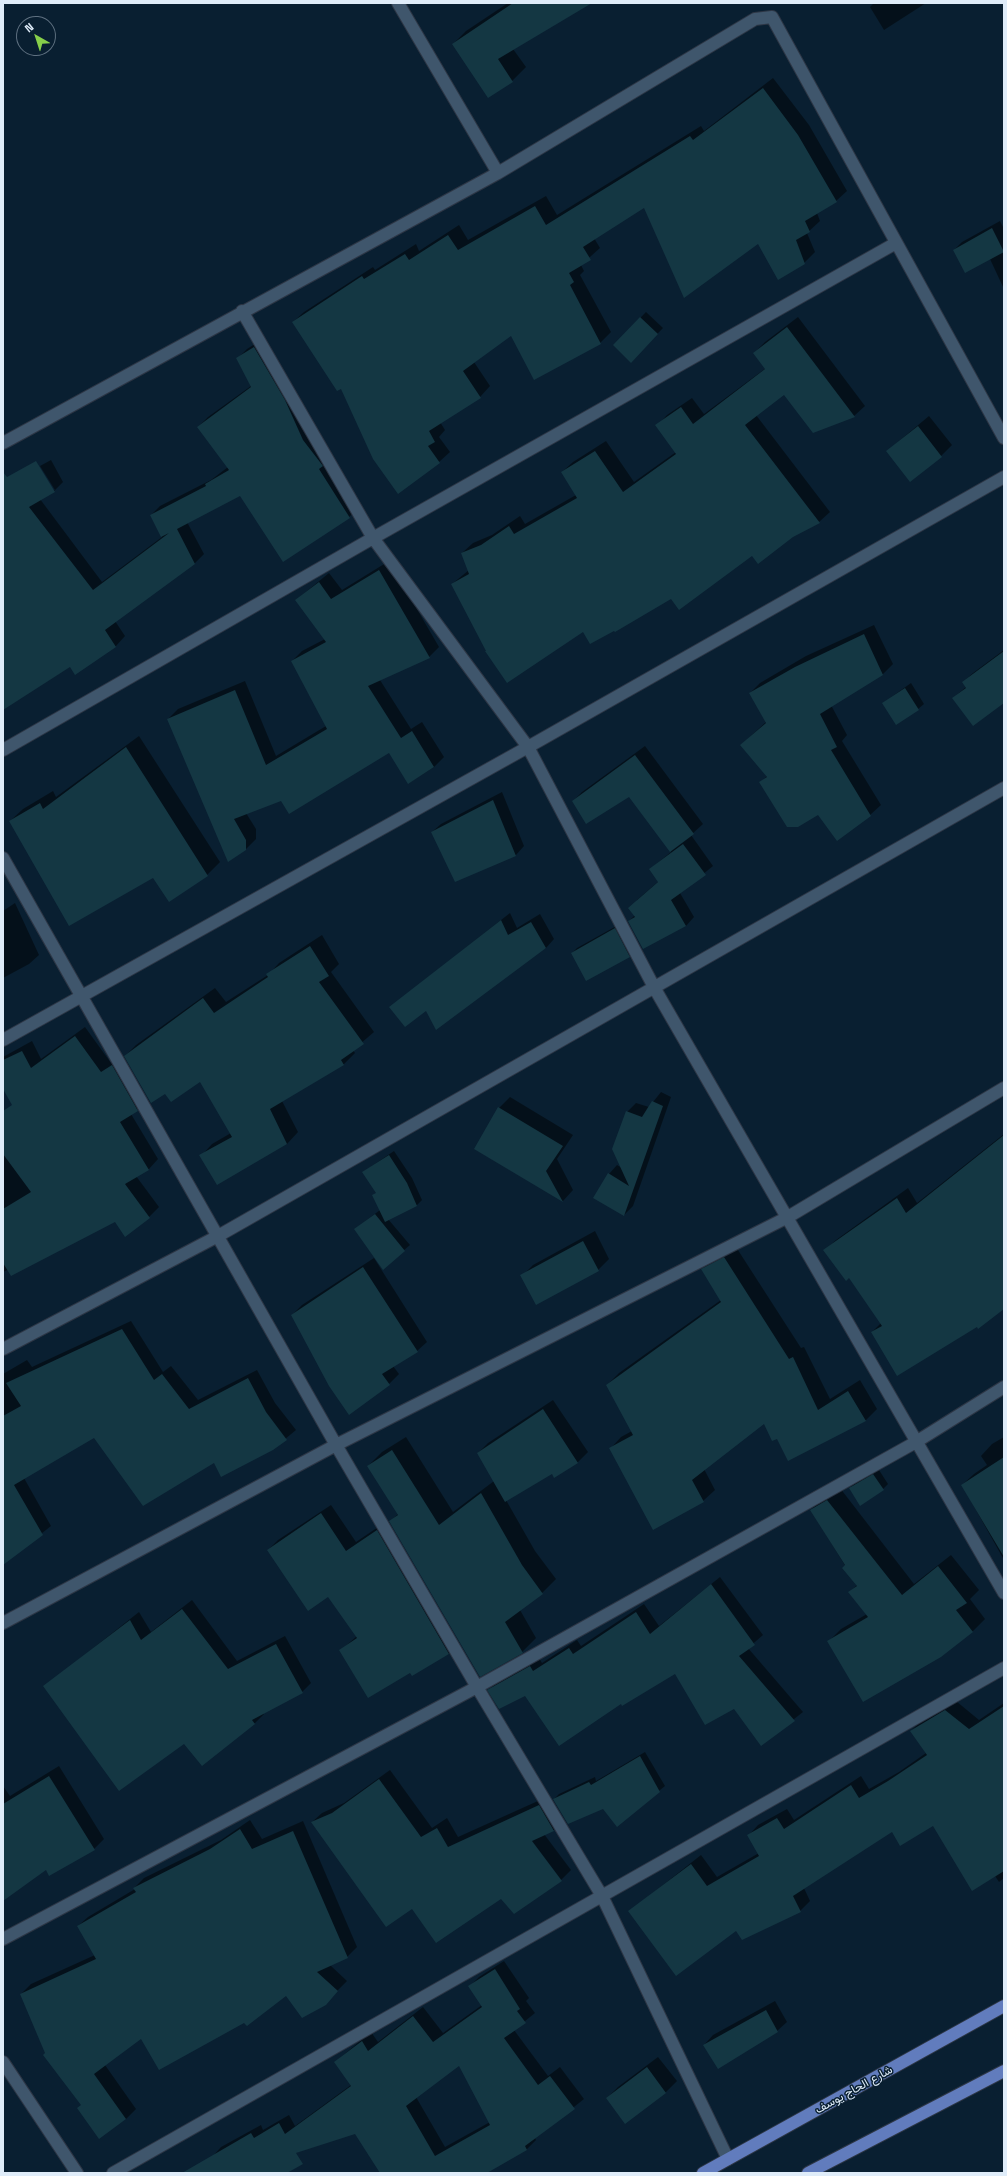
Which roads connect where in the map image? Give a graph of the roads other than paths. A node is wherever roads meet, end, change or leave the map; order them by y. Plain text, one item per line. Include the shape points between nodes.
1 (398, 3) edge
2 (498, 173) junction
3 (896, 243) junction
4 (242, 311) junction
5 (1004, 438) edge
6 (3, 443) edge
7 (1004, 477) edge
8 (373, 538) junction
9 (528, 747) junction
10 (3, 750) edge
11 (1004, 788) edge
12 (3, 858) edge
13 (655, 989) junction
14 (81, 996) junction
15 (3, 1040) edge
16 (1004, 1088) edge
17 (788, 1217) junction
18 (218, 1236) junction
19 (3, 1349) edge
20 (1004, 1387) edge
21 (916, 1442) junction
22 (336, 1444) junction
23 (1004, 1593) edge
24 (3, 1623) edge
25 (1004, 1668) edge
26 (477, 1687) junction
27 (602, 1896) junction
28 (3, 1939) edge
29 (1004, 2006) edge
30 (3, 2062) edge
31 (1004, 2071) edge
32 (728, 2159) junction
33 (77, 2173) edge
34 (113, 2173) edge
35 (703, 2173) edge
36 (808, 2173) edge

1 - 2 street
2 - 3 street via 755,19 772,17
2 - 4 street
3 - 5 street
3 - 8 street
4 - 6 street
4 - 8 street
7 - 9 street
8 - 9 street
8 - 10 street
9 - 13 street
9 - 14 street
11 - 13 street
12 - 14 street
13 - 17 street
13 - 18 street
14 - 15 street
14 - 18 street
16 - 17 street
17 - 21 street
17 - 22 street
18 - 19 street
18 - 22 street
20 - 21 street
21 - 23 street
21 - 26 street
22 - 24 street
22 - 26 street
25 - 27 street
26 - 27 street
26 - 28 street
27 - 32 street
27 - 34 street
29 - 32 main road, شارع الحاج يوسف
30 - 33 street
31 - 36 main road
32 - 35 main road, شارع الحاج يوسف

